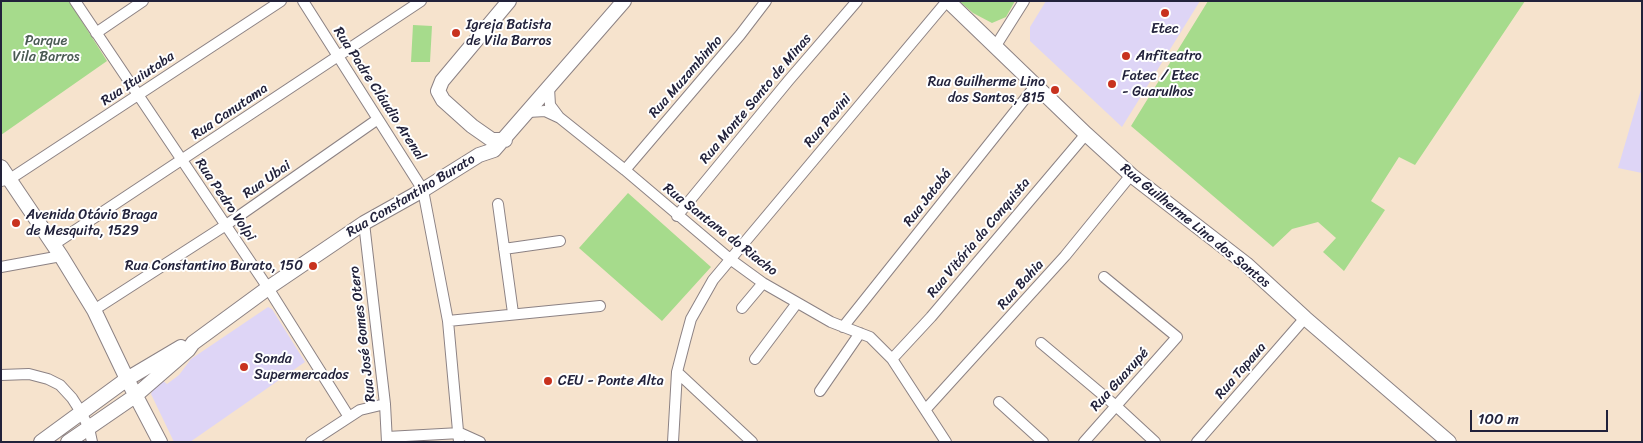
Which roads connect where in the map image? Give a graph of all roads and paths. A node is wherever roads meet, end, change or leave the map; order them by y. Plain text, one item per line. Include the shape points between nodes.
1 (75, 1) edge
2 (143, 1) edge
3 (281, 1) edge
4 (303, 1) edge
5 (421, 1) edge
6 (509, 1) edge
7 (624, 1) edge
8 (766, 1) edge
9 (857, 1) edge
10 (948, 1) edge
11 (1024, 1) edge
12 (96, 33) junction
13 (995, 47) junction
14 (338, 56) junction
15 (1036, 85) junction
16 (549, 88) junction
17 (138, 95) junction
18 (528, 112) junction
19 (560, 118) junction
20 (378, 120) junction
21 (472, 126) junction
22 (1086, 134) junction
23 (505, 140) junction
24 (479, 155) junction
25 (182, 160) junction
26 (1, 168) edge
27 (624, 170) junction
28 (1131, 174) junction
29 (5, 180) edge
30 (423, 190) junction
31 (498, 204) dead end
32 (677, 216) junction
33 (364, 223) junction
34 (226, 225) junction
35 (560, 241) dead end
36 (504, 249) junction
37 (57, 250) junction
38 (730, 259) junction
39 (1, 267) edge
40 (1104, 277) dead end
41 (763, 283) junction
42 (268, 288) junction
43 (797, 303) junction
44 (600, 306) dead end
45 (742, 308) dead end
46 (94, 310) junction
47 (513, 314) junction
48 (1305, 318) junction
49 (448, 321) junction
50 (843, 327) junction
51 (860, 334) junction
52 (193, 343) junction
53 (1041, 343) dead end
54 (755, 359) dead end
55 (892, 360) junction
56 (678, 372) junction
57 (1, 375) edge
58 (127, 379) junction
59 (820, 391) dead end
60 (136, 396) junction
61 (999, 402) dead end
62 (385, 404) junction
63 (1116, 406) junction
64 (926, 409) junction
65 (82, 412) junction
66 (349, 417) junction
67 (90, 435) edge
68 (460, 437) edge
69 (387, 439) edge
70 (41, 442) edge
71 (68, 442) edge
72 (160, 442) edge
73 (312, 442) edge
74 (480, 442) edge
75 (674, 442) edge
76 (752, 442) edge
77 (946, 442) edge
78 (1042, 442) edge
79 (1084, 442) edge
80 (1155, 442) edge
81 (1197, 442) edge
82 (1449, 442) edge

1 - 12 street, Rua Pedro Volpi
2 - 12 street
3 - 17 street, Rua Ituiutaba
4 - 14 street, Rua Padre Cláudio Arenal
5 - 14 street, Rua Canutama
6 - 21 street via 438,88 443,100
7 - 16 street, Rua Constantino Burato
8 - 27 street, Rua Muzambinho
9 - 32 street, Rua Monte Santo de Minas
10 - 13 street, Rua Guilherme Lino dos Santos
10 - 38 street, Rua Pavini
11 - 13 street
12 - 17 street, Rua Pedro Volpi
13 - 15 street, Rua Guilherme Lino dos Santos
14 - 20 street, Rua Padre Cláudio Arenal
14 - 25 street, Rua Canutama
15 - 22 street, Rua Guilherme Lino dos Santos
15 - 50 street, Rua Jatobá
16 - 18 street, Rua Constantino Burato
16 - 19 street, Rua Santana do Riacho via 550,105
17 - 25 street, Rua Pedro Volpi
17 - 29 street, Rua Ituiutaba
18 - 19 street, Rua Santana do Riacho via 545,111
18 - 23 street, Rua Constantino Burato
19 - 27 street, Rua Santana do Riacho
20 - 30 street, Rua Padre Cláudio Arenal
20 - 34 street, Rua Ubai
21 - 23 street via 492,140
21 - 24 street via 483,144
22 - 28 street, Rua Guilherme Lino dos Santos
22 - 55 street, Rua Vitória da Conquista
23 - 24 street, Rua Constantino Burato via 494,150
24 - 30 street, Rua Constantino Burato
25 - 34 street, Rua Pedro Volpi
25 - 37 street, Rua Canutama
26 - 29 street
27 - 32 street, Rua Santana do Riacho
28 - 48 street, Rua Guilherme Lino dos Santos via 1246,264
28 - 64 street, Rua Bahia via 1065,256
29 - 37 street
30 - 33 street, Rua Constantino Burato
30 - 49 street, Rua Padre Cláudio Arenal
31 - 36 street
32 - 38 street, Rua Santana do Riacho
33 - 42 street, Rua Constantino Burato
33 - 62 street, Rua José Gomes Otero
34 - 42 street, Rua Pedro Volpi
34 - 46 street, Rua Ubai
35 - 36 street
36 - 47 street
37 - 39 street
37 - 46 street
38 - 41 street, Rua Santana do Riacho
38 - 56 street, Rua Pavini via 713,280 691,319
40 - 63 street, Rua Guaxupé via 1177,337
41 - 43 street, Rua Santana do Riacho
41 - 45 street
42 - 52 street, Rua Constantino Burato
42 - 66 street, Rua Pedro Volpi
43 - 50 street, Rua Santana do Riacho
43 - 54 street
44 - 47 street
46 - 58 street
47 - 49 street
48 - 81 street, Rua Tapaua
48 - 82 street, Rua Guilherme Lino dos Santos
49 - 68 street, Rua Padre Cláudio Arenal
50 - 51 street, Rua Santana do Riacho
51 - 55 street, Rua Santana do Riacho via 874,341
51 - 59 street
52 - 58 street, Rua Constantino Burato
52 - 60 street, Rua Constantino Burato
53 - 63 street
55 - 64 street, Rua Santana do Riacho
56 - 75 street, Rua Pavini
56 - 76 street
57 - 65 street via 29,374 48,379 60,385
58 - 60 street
58 - 65 street, Rua Constantino Burato
60 - 67 street, Rua Constantino Burato
60 - 72 street
61 - 78 street
62 - 66 street via 366,408
62 - 69 street, Rua José Gomes Otero
63 - 79 street, Rua Guaxupé
63 - 80 street
64 - 77 street, Rua Santana do Riacho
65 - 67 street
65 - 70 street, Rua Constantino Burato
66 - 73 street
67 - 71 street, Rua Constantino Burato
68 - 69 street
68 - 74 street

